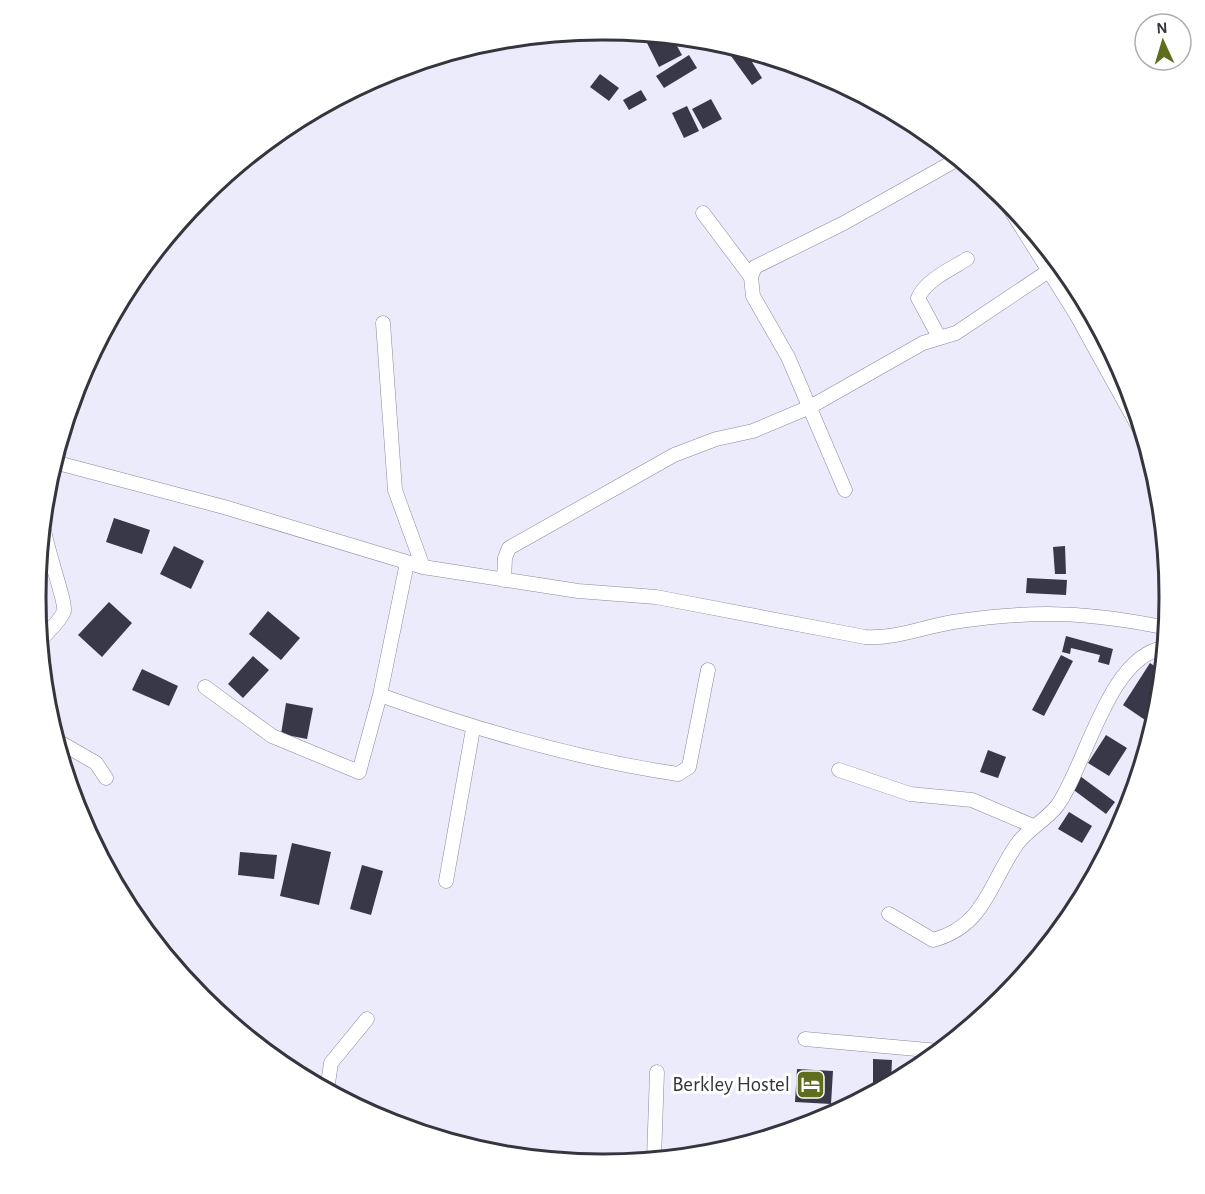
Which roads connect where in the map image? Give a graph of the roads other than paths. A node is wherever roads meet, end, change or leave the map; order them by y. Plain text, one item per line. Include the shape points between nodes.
1 (951, 163) edge
2 (703, 213) dead end
3 (967, 259) dead end
4 (1051, 269) edge
5 (751, 277) junction
6 (1066, 290) edge
7 (383, 323) dead end
8 (939, 337) junction
9 (1119, 390) edge
10 (810, 407) junction
11 (62, 464) edge
12 (845, 490) dead end
13 (48, 551) edge
14 (407, 563) junction
15 (423, 567) junction
16 (504, 580) junction
17 (1158, 626) edge
18 (47, 632) edge
19 (1156, 649) edge
20 (708, 670) dead end
21 (205, 687) dead end
22 (380, 695) junction
23 (473, 729) junction
24 (67, 746) edge
25 (839, 770) dead end
26 (106, 778) dead end
27 (1033, 826) junction
28 (446, 881) dead end
29 (889, 914) dead end
30 (367, 1019) dead end
31 (806, 1039) dead end
32 (926, 1050) edge
33 (657, 1071) dead end
34 (328, 1081) edge
35 (654, 1151) edge

1 - 5 street via 844,224 755,267
2 - 5 street
3 - 8 street via 935,279 918,298
4 - 8 street via 956,333
5 - 10 street via 753,296 788,357
6 - 9 street
7 - 15 street via 395,490
8 - 10 street
10 - 12 street
10 - 16 street via 753,431 716,439 640,472 509,548
11 - 14 street via 224,507
13 - 18 street via 65,599 65,610
14 - 15 street
14 - 22 street
15 - 16 street
16 - 17 street via 656,597 865,637 907,635 941,623 1041,612 1125,619
19 - 27 street via 1135,663 1100,711 1078,767 1056,807
20 - 23 street via 689,767 678,774 625,766
21 - 22 street via 272,736 359,772
22 - 23 street
23 - 28 street
24 - 26 street via 96,763
25 - 27 street via 910,794 972,800
27 - 29 street via 1018,843 973,919 953,934 933,940
30 - 34 street via 331,1063
31 - 32 street
33 - 35 street

